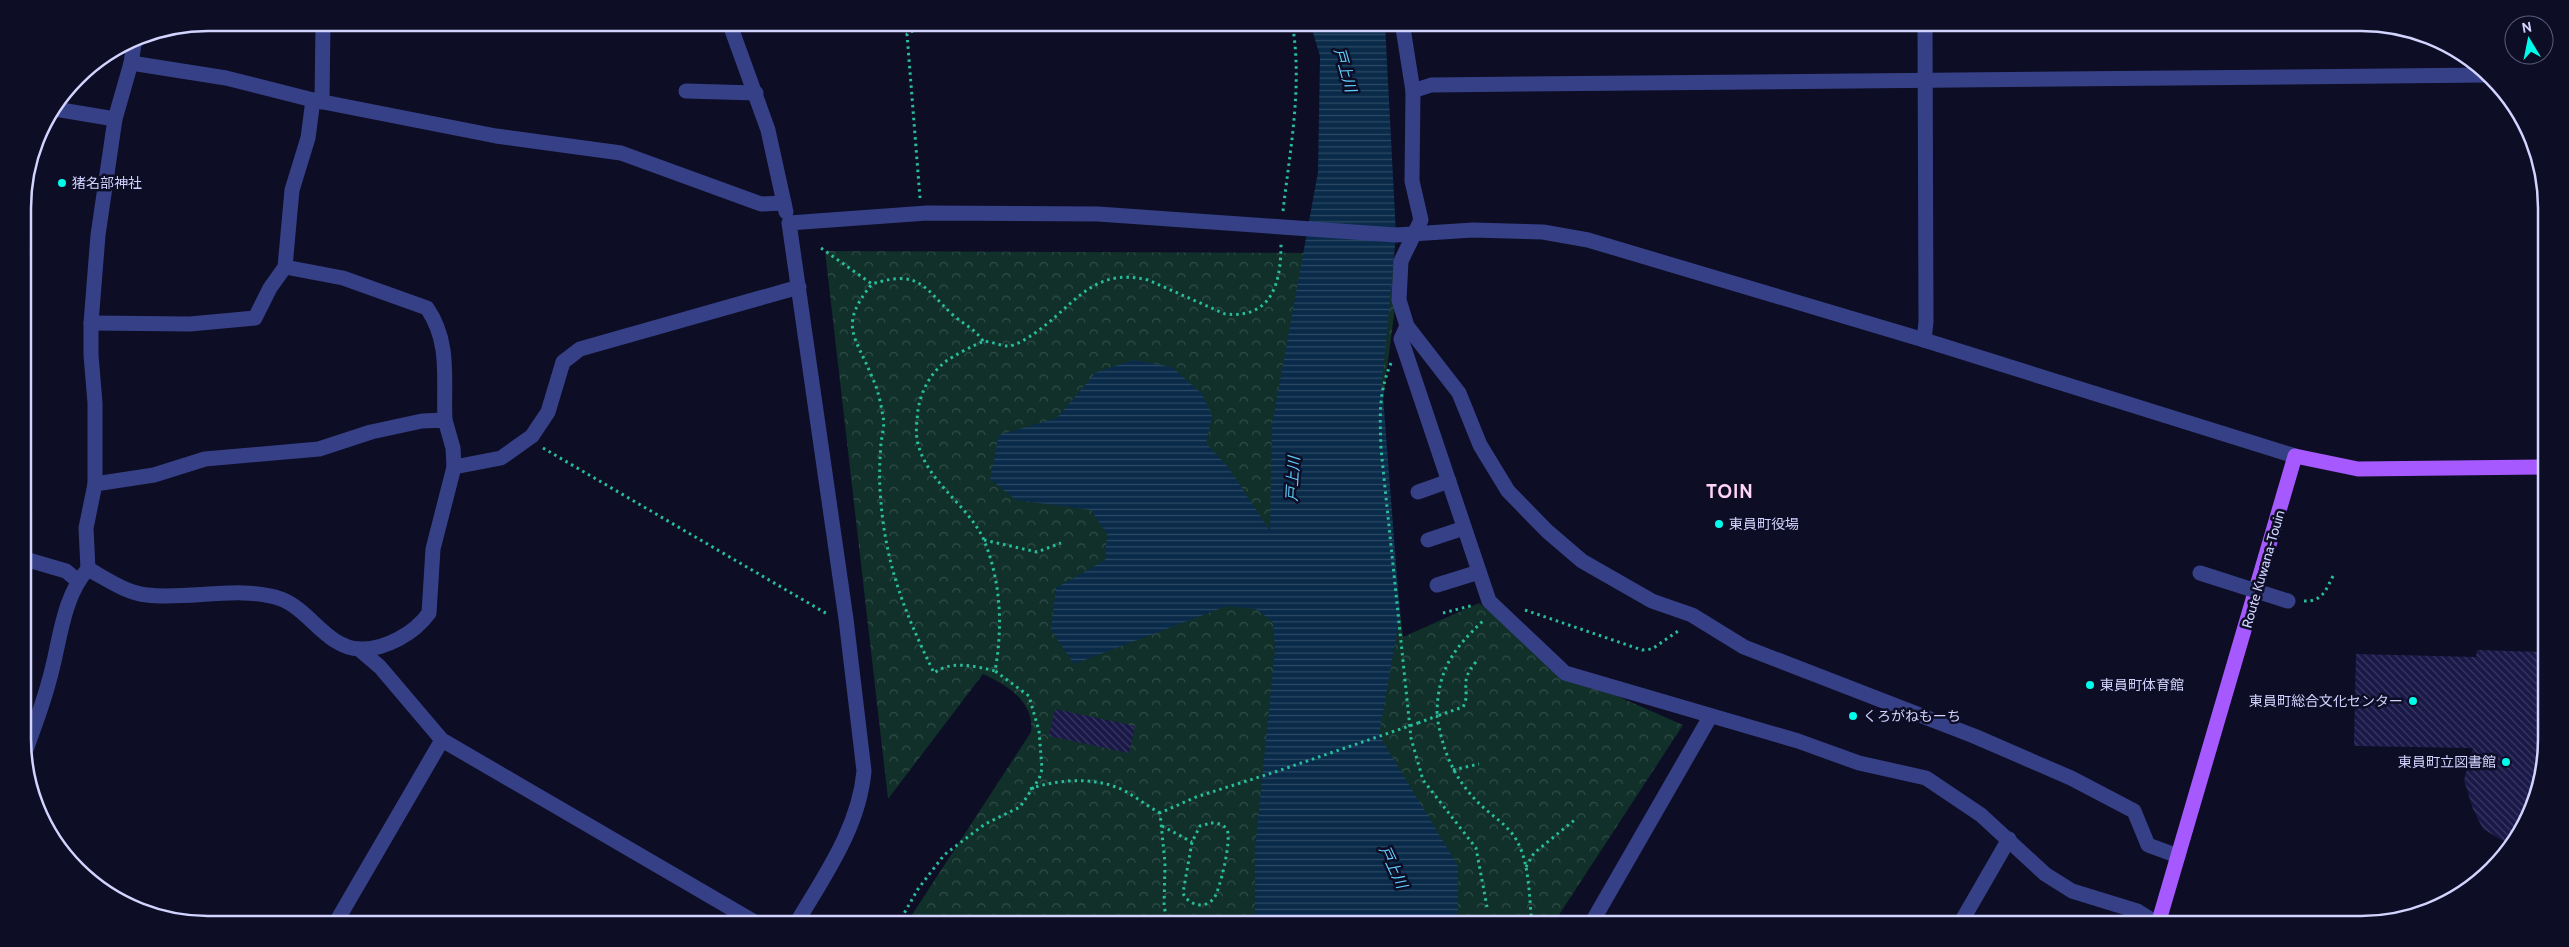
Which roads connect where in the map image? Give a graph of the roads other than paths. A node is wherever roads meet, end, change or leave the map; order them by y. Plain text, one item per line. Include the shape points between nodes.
1 (322, 31) edge
2 (732, 31) edge
3 (1403, 31) edge
4 (1924, 31) edge
5 (133, 48) edge
6 (131, 63) junction
7 (2477, 75) edge
8 (1925, 79) junction
9 (686, 91) dead end
10 (1413, 91) junction
11 (756, 93) junction
12 (318, 101) junction
13 (61, 110) edge
14 (115, 119) junction
15 (784, 203) junction
16 (789, 222) junction
17 (1414, 235) junction
18 (285, 267) junction
19 (799, 287) junction
20 (92, 323) junction
21 (1404, 332) junction
22 (1924, 340) junction
23 (445, 420) junction
24 (2295, 456) junction
25 (454, 467) junction
26 (2538, 467) edge
27 (1449, 482) junction
28 (95, 484) junction
29 (1418, 492) dead end
30 (1464, 528) junction
31 (1428, 540) dead end
32 (31, 561) edge
33 (88, 569) junction
34 (1479, 572) junction
35 (2200, 573) dead end
36 (78, 580) junction
37 (1437, 585) dead end
38 (2288, 601) road end
39 (359, 649) junction
40 (1710, 716) junction
41 (31, 735) edge
42 (442, 740) junction
43 (2009, 839) junction
44 (2178, 856) junction
45 (340, 916) edge
46 (744, 916) edge
47 (801, 916) edge
48 (1596, 916) edge
49 (1965, 916) edge
50 (2145, 916) edge
51 (2160, 916) edge

1 - 12 street
2 - 11 street
3 - 10 street
4 - 8 street
5 - 6 street
6 - 12 street via 226,78
6 - 14 street
7 - 8 street
8 - 10 street via 1431,86
8 - 22 street
9 - 11 street
10 - 17 street via 1412,181 1421,220
11 - 15 street via 768,130
12 - 15 street via 496,136 621,153 761,204
12 - 18 street via 292,190
13 - 14 street
14 - 20 street via 98,235
15 - 16 street
16 - 17 street via 921,214 1098,214
16 - 19 street
17 - 21 street via 1401,261 1399,300
17 - 22 street via 1473,230 1533,231 1588,240
18 - 20 street via 255,318 190,324
18 - 23 street via 343,278 427,308 444,346
19 - 25 street via 580,349 563,362 548,412 532,436 501,458
19 - 47 street via 863,752 863,789 854,820
20 - 28 street
21 - 27 street
21 - 44 street via 1459,393 1480,445 1508,491 1582,561 1652,601 1692,615 1744,647 1974,736 2071,778 2134,811 2148,845
22 - 24 street
23 - 25 street via 453,448
23 - 28 street via 422,421 380,430 319,449 205,459 154,475
24 - 26 main road via 2358,469
24 - 44 main road, Route Kuwana-Touin
25 - 39 street via 433,549 429,613 408,634 376,647
27 - 29 street
27 - 30 street
28 - 33 street via 86,528
30 - 31 street
30 - 34 street
32 - 36 street via 66,571
33 - 36 street
33 - 39 street via 123,588 148,595 271,596 295,606 332,638
34 - 37 street
34 - 40 street via 1489,601 1566,673
35 - 38 street, bridge
36 - 41 street
39 - 42 street via 380,667
40 - 43 street via 1798,741 1859,763 1926,778 1981,815
40 - 48 street
42 - 45 street
42 - 46 street
43 - 49 street
43 - 50 street via 2045,874 2072,891
44 - 51 main road, Route Kuwana-Touin

